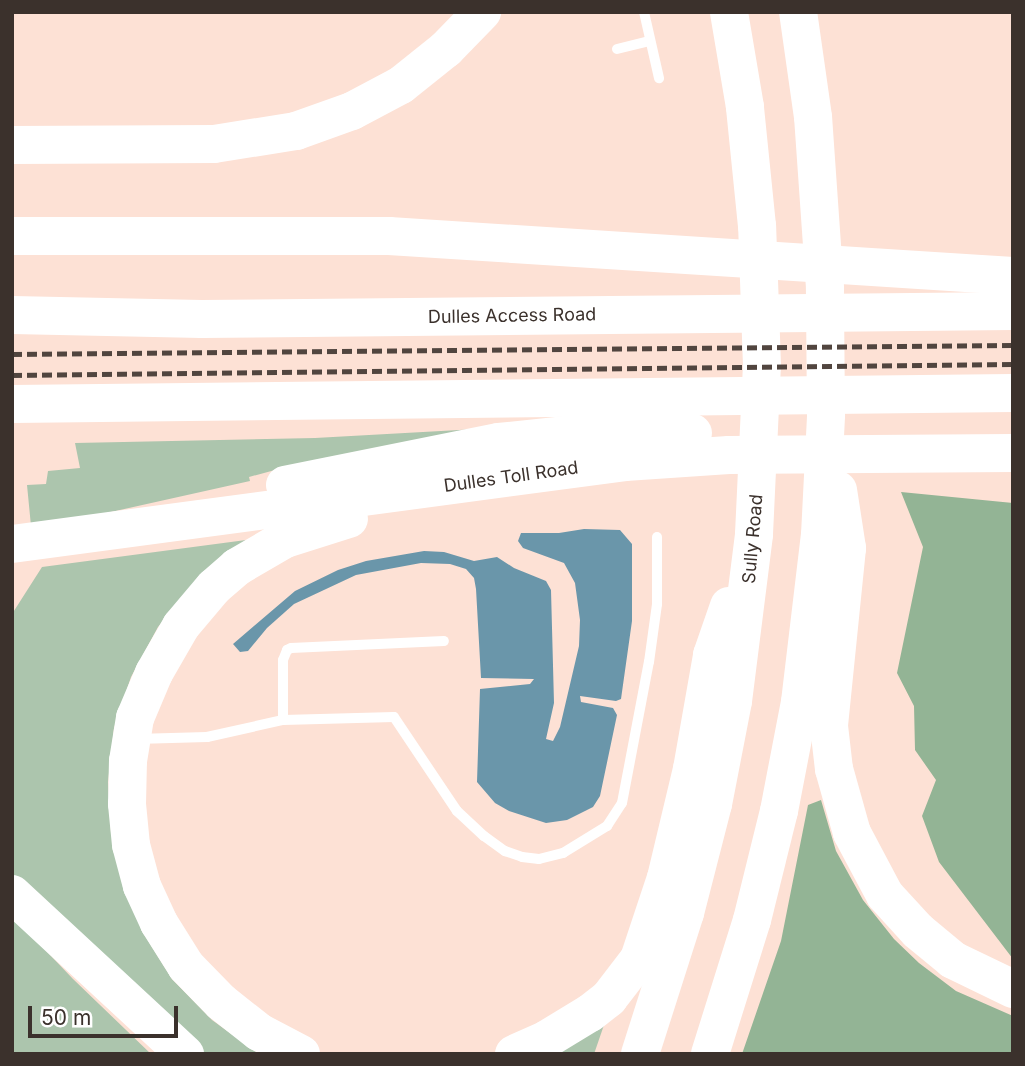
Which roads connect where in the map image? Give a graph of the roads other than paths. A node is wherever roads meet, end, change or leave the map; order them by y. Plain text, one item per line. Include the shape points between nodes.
1 (482, 12) edge
2 (644, 12) edge
3 (729, 12) edge
4 (798, 12) edge
5 (650, 41) junction
6 (617, 49) dead end
7 (659, 78) dead end
8 (29, 145) edge
9 (28, 236) edge
10 (1013, 275) edge
11 (1013, 311) edge
12 (19, 315) edge
13 (1013, 393) edge
14 (18, 404) edge
15 (1013, 426) edge
16 (1013, 453) edge
17 (855, 455) junction
18 (1013, 470) edge
19 (510, 478) junction
20 (114, 531) junction
21 (754, 534) junction
22 (833, 535) junction
23 (656, 537) dead end
24 (30, 542) edge
25 (444, 641) dead end
26 (283, 720) junction
27 (131, 739) junction
28 (12, 894) edge
29 (1013, 989) edge
30 (185, 1054) edge
31 (301, 1054) edge
32 (514, 1054) edge
33 (640, 1054) edge
34 (710, 1054) edge

1 - 8 highway via 401,85 352,111 296,131 214,144
2 - 5 lane
3 - 21 highway, Sully Road via 754,180 762,345
4 - 22 highway via 819,178
5 - 6 lane
5 - 7 lane
9 - 10 highway via 389,236
11 - 12 highway, Dulles Access Road via 202,319
13 - 14 highway
15 - 20 highway via 567,435 520,440 296,483
16 - 17 highway, Dulles Toll Road
17 - 18 highway via 975,470
17 - 19 highway, Dulles Toll Road via 674,458
19 - 20 highway, Dulles Toll Road
19 - 27 highway via 416,506 308,530 237,567 196,608 166,649 143,696
20 - 24 highway, Dulles Toll Road
21 - 32 highway via 712,655 679,827 639,959 609,998 590,1013
21 - 33 highway, Sully Road via 733,701 713,804 685,914
22 - 29 highway via 848,548 829,726 834,769 852,833 885,895 918,931 953,960
22 - 34 highway via 779,811 752,920
23 - 26 lane via 656,604 649,662 622,803 607,826 563,853 545,859 522,857 484,836 457,811 394,717
25 - 26 lane via 291,648 283,660
26 - 27 lane via 207,737
27 - 31 highway via 126,783 131,845 159,923 186,966 221,1002 259,1032
28 - 30 highway

